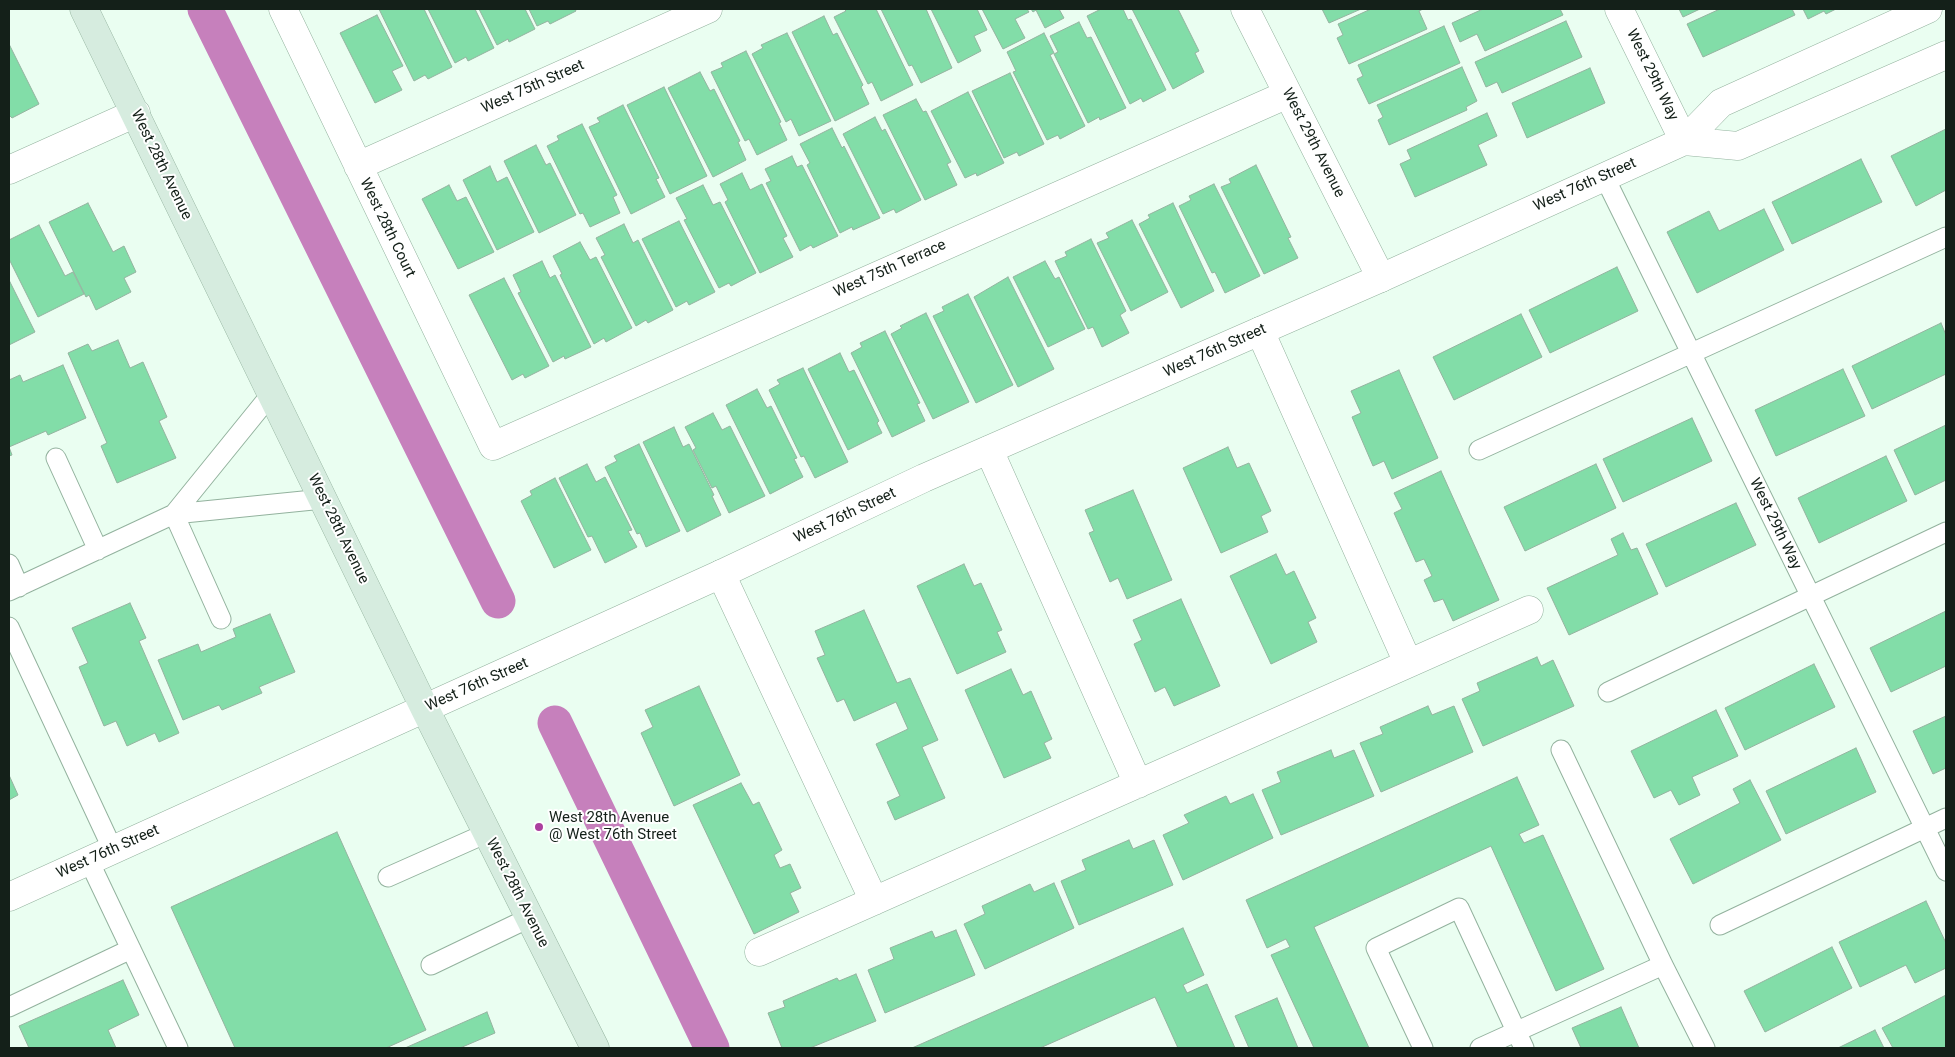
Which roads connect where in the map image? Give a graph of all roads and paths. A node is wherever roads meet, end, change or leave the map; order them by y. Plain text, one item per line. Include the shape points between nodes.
1 (84, 9) edge
2 (283, 9) edge
3 (708, 9) edge
4 (1245, 9) edge
5 (1619, 9) edge
6 (1928, 9) edge
7 (1946, 56) edge
8 (1288, 94) junction
9 (136, 113) junction
10 (1684, 141) junction
11 (358, 166) junction
12 (9, 170) edge
13 (1604, 176) junction
14 (1946, 237) edge
15 (1381, 278) junction
16 (1260, 331) junction
17 (1691, 353) junction
18 (272, 393) junction
19 (493, 446) joint
20 (990, 450) junction
21 (1479, 450) dead end
22 (56, 458) dead end
23 (323, 499) junction
24 (174, 514) junction
25 (1946, 532) edge
26 (98, 550) junction
27 (9, 564) edge
28 (721, 574) junction
29 (14, 589) edge
30 (1811, 596) junction
31 (1529, 610) dead end
32 (221, 619) dead end
33 (9, 627) edge
34 (1408, 663) junction
35 (1608, 692) dead end
36 (425, 709) junction
37 (1561, 750) dead end
38 (1138, 784) junction
39 (1946, 818) edge
40 (1925, 828) junction
41 (487, 833) junction
42 (101, 856) junction
43 (1946, 872) edge
44 (388, 877) dead end
45 (9, 897) edge
46 (874, 901) junction
47 (529, 918) junction
48 (1720, 925) dead end
49 (131, 949) junction
50 (759, 952) dead end
51 (431, 965) dead end
52 (1663, 965) junction
53 (9, 1007) edge
54 (1520, 1040) edge
55 (178, 1048) edge
56 (595, 1048) edge
57 (1423, 1048) edge
58 (1480, 1048) edge
59 (1704, 1048) edge

1 - 9 main road, West 28th Avenue
2 - 11 street, West 28th Court
3 - 11 street, West 75th Street
4 - 8 street, West 29th Avenue
5 - 10 street, West 29th Way
6 - 10 street, West 76th Street via 1721,103
7 - 10 street, West 76th Street via 1738,146
8 - 15 street, West 29th Avenue
8 - 19 street, West 75th Terrace
9 - 12 street
9 - 18 main road, West 28th Avenue
10 - 13 street, West 76th Street
11 - 19 street, West 28th Court
13 - 15 street, West 76th Street
13 - 17 lane, West 29th Way
14 - 17 lane
15 - 16 street, West 76th Street
16 - 20 street, West 76th Street
16 - 34 street
17 - 21 lane
17 - 30 lane, West 29th Way
18 - 23 main road, West 28th Avenue
18 - 24 lane
20 - 28 street, West 76th Street
20 - 38 street
22 - 26 lane
23 - 24 lane
23 - 36 main road, West 28th Avenue
24 - 26 lane
24 - 32 lane
25 - 30 lane
26 - 29 lane
27 - 29 lane
28 - 36 street, West 76th Street
28 - 46 street
30 - 35 lane
30 - 40 lane, West 29th Way
31 - 34 street
33 - 42 lane
34 - 38 street
36 - 41 main road, West 28th Avenue
36 - 42 street, West 76th Street
37 - 52 lane
38 - 46 street
39 - 40 lane
40 - 43 lane, West 29th Way
40 - 48 lane
41 - 44 lane
41 - 47 main road, West 28th Avenue
42 - 45 street, West 76th Street
42 - 49 lane
46 - 50 street
47 - 51 lane
47 - 56 main road, West 28th Avenue
49 - 53 lane
49 - 55 lane
52 - 54 lane
52 - 59 lane
54 - 57 lane via 1459,908 1376,948
54 - 58 lane

